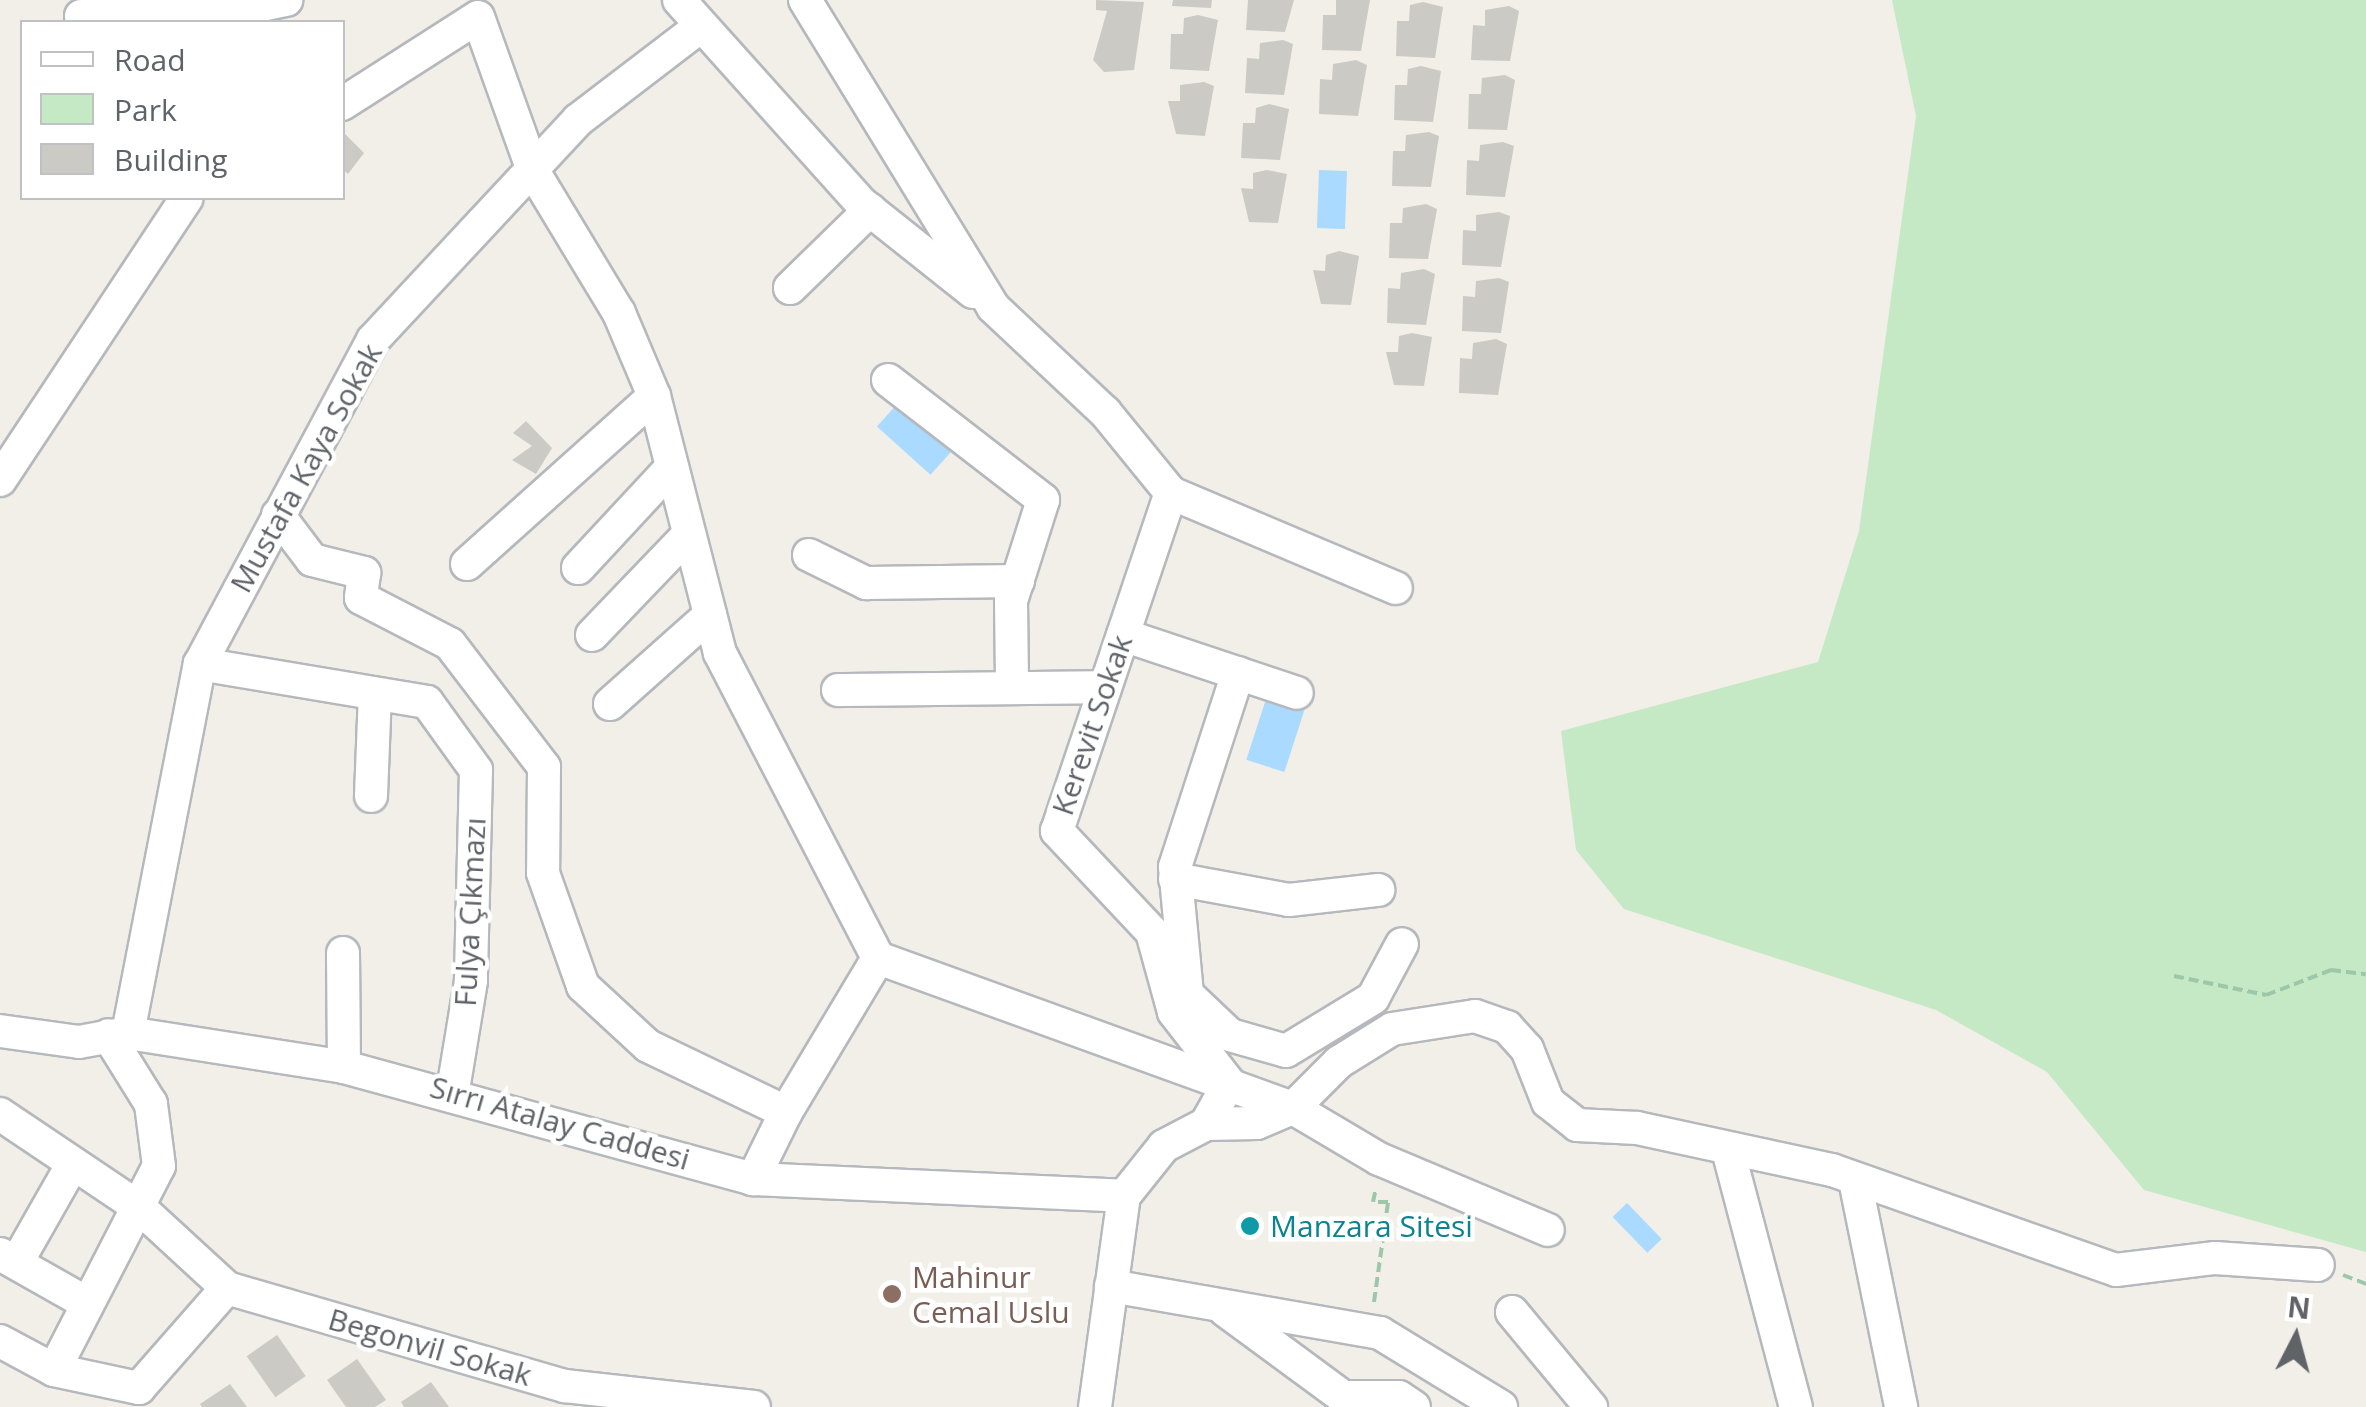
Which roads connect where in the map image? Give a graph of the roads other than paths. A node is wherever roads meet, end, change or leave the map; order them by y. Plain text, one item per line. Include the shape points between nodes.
1 (286, 0) edge
2 (679, 0) edge
3 (806, 0) edge
4 (464, 8) edge
5 (81, 13) edge
6 (701, 26) junction
7 (345, 102) edge
8 (533, 172) junction
9 (186, 200) edge
10 (870, 210) junction
11 (790, 288) dead end
12 (992, 307) junction
13 (888, 380) dead end
14 (654, 396) junction
15 (672, 467) junction
16 (0, 480) edge
17 (1171, 493) junction
18 (278, 514) junction
19 (689, 534) junction
20 (808, 555) dead end
21 (467, 564) dead end
22 (578, 568) dead end
23 (1018, 581) junction
24 (1396, 588) dead end
25 (710, 615) junction
26 (592, 635) dead end
27 (1123, 635) junction
28 (200, 664) junction
29 (1238, 673) junction
30 (1106, 687) junction
31 (1012, 688) junction
32 (838, 690) dead end
33 (1298, 692) dead end
34 (375, 694) junction
35 (486, 694) junction
36 (610, 704) dead end
37 (454, 740) junction
38 (371, 796) dead end
39 (1175, 879) junction
40 (1378, 890) dead end
41 (1402, 944) dead end
42 (343, 953) dead end
43 (878, 958) junction
44 (0, 1031) edge
45 (118, 1034) junction
46 (1286, 1051) junction
47 (344, 1067) junction
48 (1229, 1083) junction
49 (453, 1090) junction
50 (1293, 1108) junction
51 (786, 1112) junction
52 (0, 1114) edge
53 (1206, 1124) junction
54 (1728, 1150) junction
55 (72, 1165) junction
56 (753, 1179) junction
57 (1855, 1180) junction
58 (1124, 1196) junction
59 (140, 1208) junction
60 (1548, 1230) dead end
61 (9, 1258) edge
62 (2318, 1265) dead end
63 (1111, 1286) junction
64 (226, 1288) junction
65 (85, 1302) junction
66 (1221, 1307) junction
67 (1512, 1312) dead end
68 (0, 1341) edge
69 (54, 1370) junction
70 (754, 1407) edge
71 (1095, 1407) edge
72 (1414, 1407) edge
73 (1502, 1407) edge
74 (1591, 1407) edge
75 (1796, 1407) edge
76 (1901, 1407) edge

1 - 5 street via 208,16
2 - 6 street
3 - 12 street
4 - 7 street
4 - 8 street
6 - 8 street, Mustafa Kaya Sokak via 578,120
6 - 10 street
8 - 14 street via 618,313
8 - 18 street, Mustafa Kaya Sokak via 373,340
9 - 16 street
10 - 11 street
10 - 12 street
12 - 17 street via 1105,412
13 - 23 street via 1042,500
14 - 15 street
14 - 21 street
15 - 19 street
15 - 22 street
17 - 24 street
17 - 27 street, Kerevit Sokak
18 - 28 street, Mustafa Kaya Sokak
18 - 35 street via 312,560 364,573 361,598 450,644
19 - 25 street
19 - 26 street
20 - 23 street via 866,583
23 - 31 street
25 - 36 street
25 - 43 street via 720,653
27 - 29 street
27 - 30 street, Kerevit Sokak
28 - 34 street, Fulya Çıkmazı
28 - 45 street, Mustafa Kaya Sokak
29 - 33 street
29 - 39 street
30 - 31 street
30 - 48 street, Kerevit Sokak via 1056,830 1152,932 1174,1012
31 - 32 street
34 - 37 street, Fulya Çıkmazı via 428,702
34 - 38 street
35 - 37 street
35 - 51 street via 544,767 543,873 584,986 648,1046
37 - 49 street, Fulya Çıkmazı via 476,770 471,981
39 - 40 street via 1289,900
39 - 46 street via 1187,994 1230,1034
41 - 46 street via 1373,998
42 - 47 street
43 - 48 street
43 - 51 street
44 - 45 street, Sırrı Atalay Caddesi via 79,1042
45 - 47 street, Sırrı Atalay Caddesi
45 - 59 street via 151,1104 159,1166
46 - 50 street
47 - 49 street, Sırrı Atalay Caddesi
48 - 50 street
48 - 53 street
49 - 56 street, Sırrı Atalay Caddesi
50 - 53 street via 1257,1123
50 - 54 street via 1339,1062 1392,1029 1475,1016 1506,1027 1527,1049 1548,1102 1578,1125
50 - 60 street via 1379,1159
51 - 56 street
52 - 55 street
53 - 58 street via 1164,1146
54 - 57 street
54 - 75 street
55 - 59 street
55 - 61 street
56 - 58 street, Sırrı Atalay Caddesi
57 - 62 street via 2116,1270 2215,1258
57 - 76 street
58 - 63 street
59 - 64 street
59 - 65 street
61 - 65 street
63 - 66 street
63 - 71 street
64 - 69 street via 138,1388
64 - 70 street, Begonvil Sokak via 565,1386
65 - 69 street
66 - 72 street via 1343,1397 1399,1397
66 - 73 street via 1370,1332
67 - 74 street
68 - 69 street

